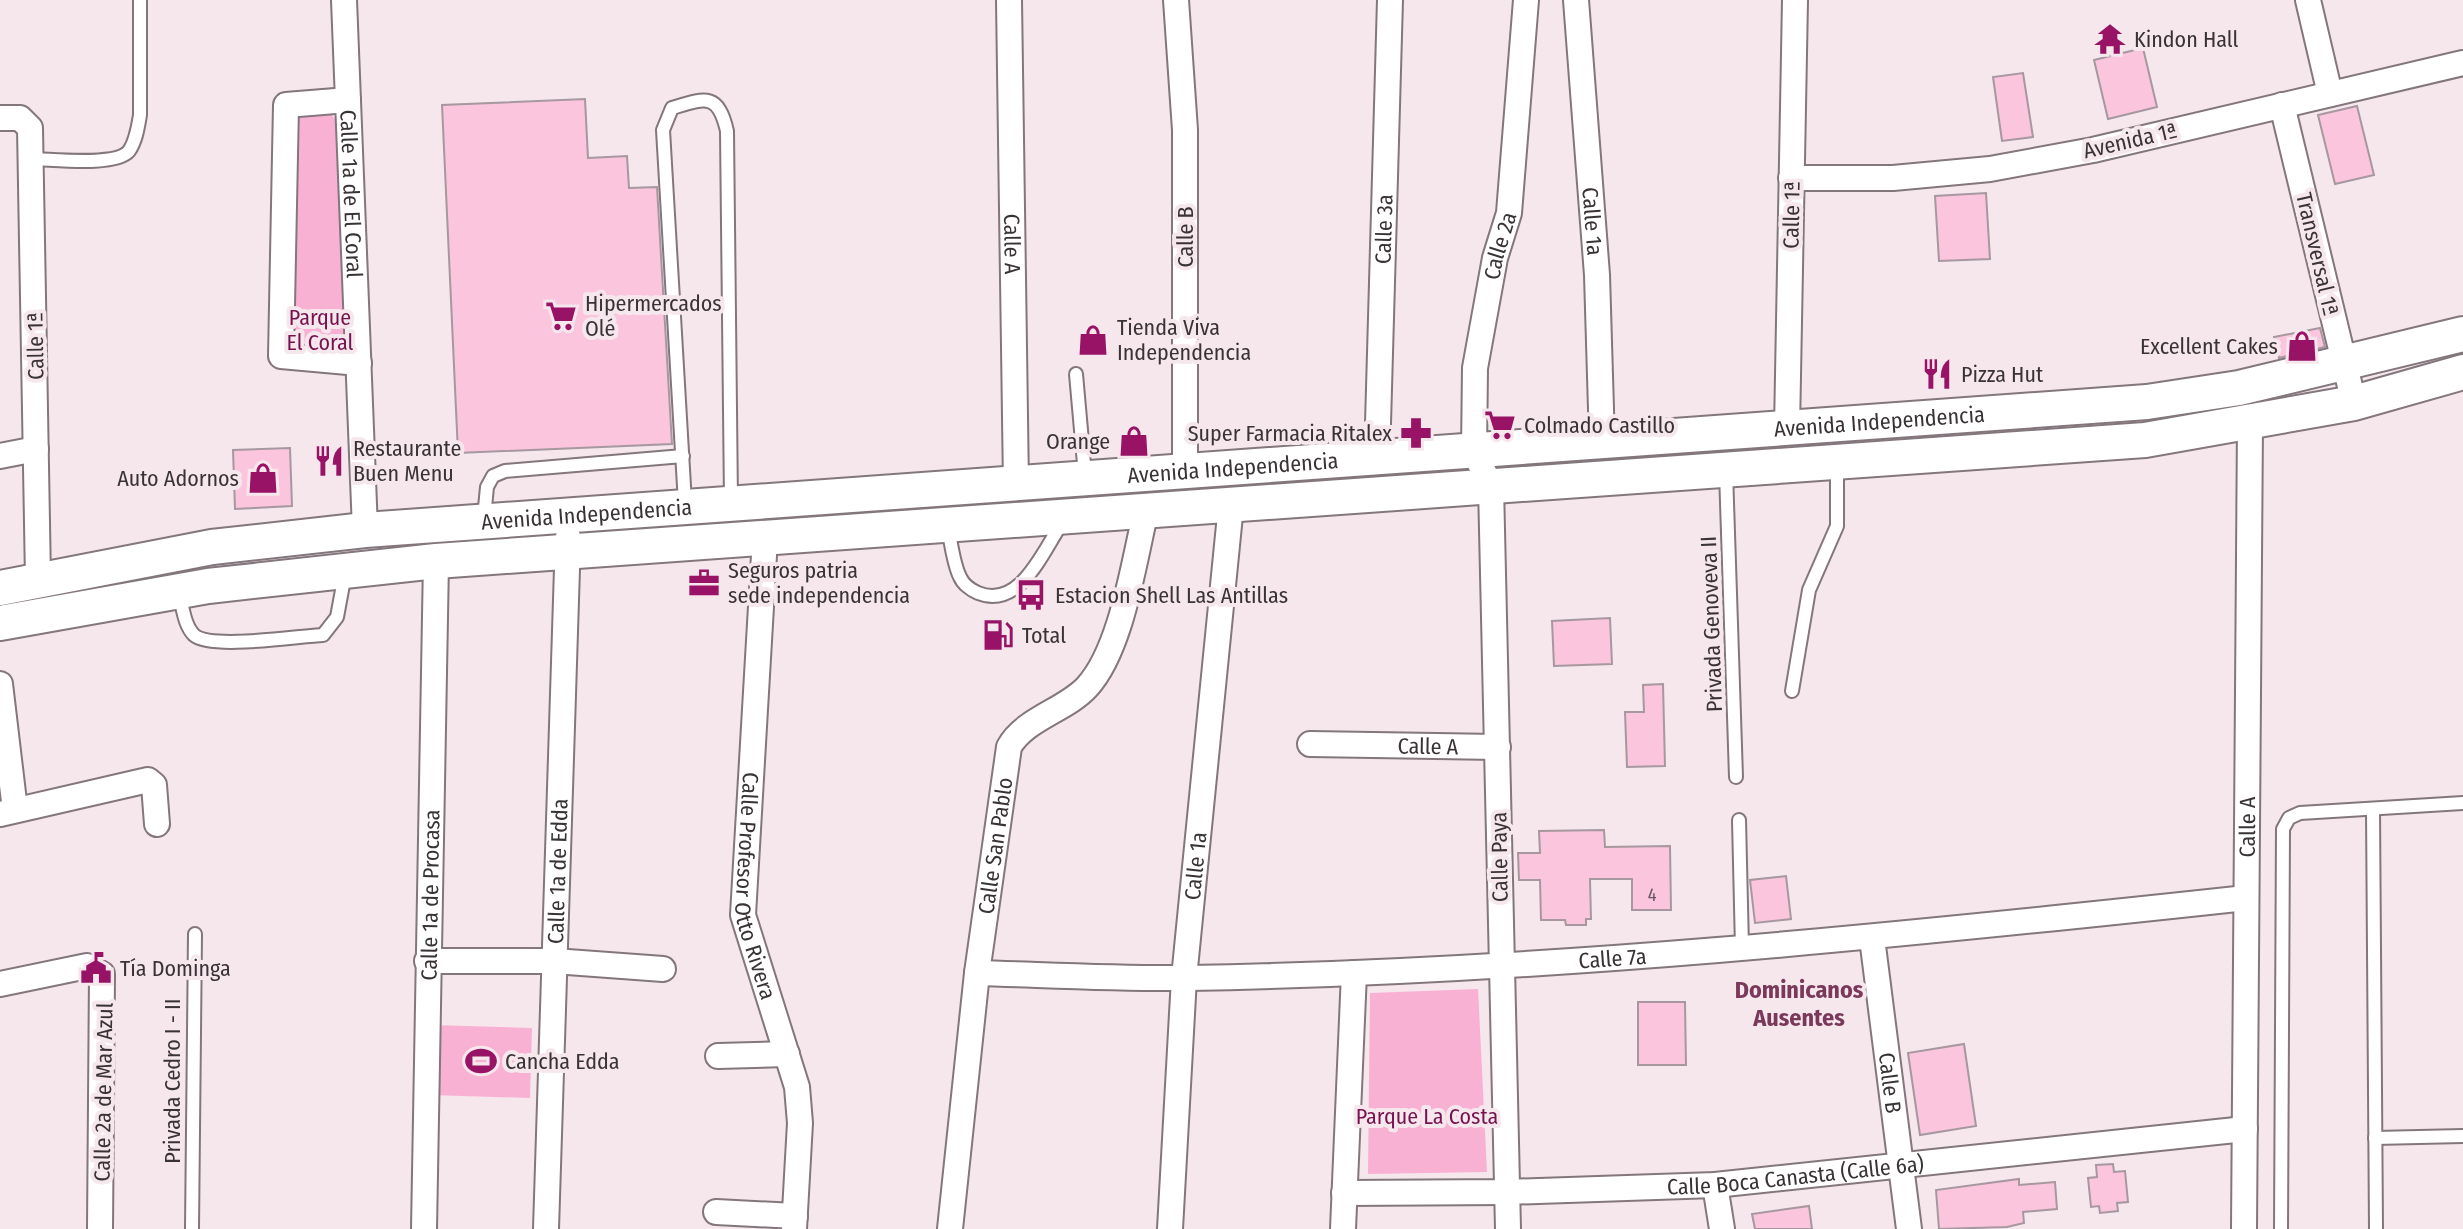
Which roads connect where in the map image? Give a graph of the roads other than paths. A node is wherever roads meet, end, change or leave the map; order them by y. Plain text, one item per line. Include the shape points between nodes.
1 (140, 0) edge
2 (344, 0) edge
3 (1009, 0) edge
4 (1176, 0) edge
5 (1390, 0) edge
6 (1526, 0) edge
7 (1576, 0) edge
8 (1795, 0) edge
9 (2308, 0) edge
10 (2463, 63) edge
11 (2330, 94) junction
12 (348, 100) junction
13 (2282, 105) junction
14 (10, 118) edge
15 (31, 159) junction
16 (1791, 178) junction
17 (2463, 334) edge
18 (359, 363) junction
19 (2345, 365) junction
20 (2463, 372) edge
21 (1076, 374) dead end
22 (2354, 403) junction
23 (2250, 424) junction
24 (1787, 429) junction
25 (1602, 443) junction
26 (36, 449) junction
27 (1474, 452) junction
28 (0, 456) edge
29 (683, 456) junction
30 (1377, 459) junction
31 (1837, 462) junction
32 (1726, 470) junction
33 (1185, 474) junction
34 (1075, 481) junction
35 (1016, 486) junction
36 (1491, 486) junction
37 (871, 496) junction
38 (731, 505) junction
39 (1231, 505) junction
40 (686, 508) junction
41 (1146, 511) junction
42 (569, 515) junction
43 (1067, 515) junction
44 (484, 521) junction
45 (947, 524) junction
46 (873, 529) junction
47 (365, 530) junction
48 (765, 538) junction
49 (567, 552) junction
50 (436, 561) junction
51 (97, 567) junction
52 (346, 569) junction
53 (38, 579) junction
54 (0, 588) edge
55 (179, 591) junction
56 (105, 604) junction
57 (0, 623) edge
58 (0, 684) edge
59 (1792, 691) dead end
60 (1310, 744) dead end
61 (1498, 747) junction
62 (1736, 777) dead end
63 (2463, 803) edge
64 (2373, 809) junction
65 (8, 812) edge
66 (1739, 820) dead end
67 (157, 824) dead end
68 (2246, 898) junction
69 (195, 934) dead end
70 (1872, 938) junction
71 (1742, 948) junction
72 (427, 961) junction
73 (554, 961) junction
74 (1500, 967) junction
75 (663, 969) dead end
76 (977, 973) junction
77 (1354, 973) junction
78 (1184, 978) junction
79 (0, 984) edge
80 (787, 1054) junction
81 (718, 1056) dead end
82 (2245, 1129) junction
83 (2463, 1136) edge
84 (2375, 1138) junction
85 (1900, 1167) junction
86 (1715, 1185) junction
87 (1507, 1192) junction
88 (1344, 1193) junction
89 (716, 1212) dead end
90 (795, 1223) edge
91 (100, 1229) edge
92 (192, 1229) edge
93 (424, 1229) edge
94 (546, 1229) edge
95 (950, 1229) edge
96 (1170, 1229) edge
97 (1343, 1229) edge
98 (1508, 1229) edge
99 (1722, 1229) edge
100 (1909, 1229) edge
101 (2244, 1229) edge
102 (2281, 1229) edge
103 (2376, 1229) edge

1 - 15 lane via 140,115 128,152 116,160
2 - 12 street, Calle 1a de El Coral
3 - 35 street, Calle A
4 - 33 street, Calle B via 1185,130
5 - 30 street, Calle 3a
6 - 27 street, Calle 2a via 1509,213 1495,258 1475,368
7 - 25 street, Calle 1a via 1597,275
8 - 16 street, Calle 1ª
9 - 11 street
10 - 11 street, Avenida 1ª
11 - 13 street, Avenida 1ª
12 - 18 street, Calle 1a de El Coral
12 - 18 street via 286,105 281,356
13 - 16 street, Avenida 1ª via 1990,169 1893,178
13 - 19 street, Transversal 1ª
14 - 15 street, Calle 1ª via 30,128
15 - 26 street, Calle 1ª
16 - 24 street, Calle 1ª
17 - 19 main road, Avenida Independencia
18 - 47 street, Calle 1a de El Coral
19 - 22 street, Transversal 1ª
19 - 24 main road, Avenida Independencia via 2147,402
20 - 22 main road, Avenida Independencia
21 - 34 lane
22 - 23 main road, Avenida Independencia
23 - 31 main road, Avenida Independencia via 2145,440
23 - 68 street, Calle A
24 - 25 main road, Avenida Independencia
25 - 27 main road, Avenida Independencia
26 - 28 street
26 - 53 street, Calle 1ª
27 - 30 main road, Avenida Independencia
27 - 36 street, Calle 2a
29 - 38 lane via 663,130 672,108 714,101 721,107 727,131
29 - 40 lane
29 - 44 lane via 505,471 493,476 487,487
30 - 33 main road, Avenida Independencia
31 - 32 main road, Avenida Independencia
31 - 59 lane via 1837,526 1809,590
32 - 36 main road, Avenida Independencia
32 - 62 lane, Privada Genoveva II
33 - 34 main road, Avenida Independencia
34 - 35 main road, Avenida Independencia
34 - 43 main road
35 - 37 main road, Avenida Independencia
36 - 39 main road, Avenida Independencia
36 - 61 street, Calle Paya
37 - 38 main road, Avenida Independencia
37 - 46 main road
38 - 40 main road, Avenida Independencia
39 - 41 main road, Avenida Independencia
39 - 78 street, Calle 1a
40 - 42 main road, Avenida Independencia
41 - 43 main road, Avenida Independencia
41 - 76 street, Calle San Pablo via 1117,624 1097,676 1009,747
42 - 44 main road, Avenida Independencia
42 - 49 street, Calle 1a de Edda
43 - 45 main road, Avenida Independencia
43 - 45 lane via 1024,582 1007,595 987,597 970,590 960,577
44 - 47 main road, Avenida Independencia
45 - 46 main road, Avenida Independencia
46 - 48 main road, Avenida Independencia
47 - 51 main road, Avenida Independencia via 212,547
48 - 49 main road, Avenida Independencia
48 - 80 street, Calle Profesor Otto Rivera via 743,920
49 - 50 main road, Avenida Independencia
49 - 73 street, Calle 1a de Edda
50 - 52 main road, Avenida Independencia
50 - 72 street, Calle 1a de Procasa
51 - 53 main road, Avenida Independencia
51 - 56 main road
52 - 55 main road, Avenida Independencia
52 - 55 lane via 337,617 323,635 211,642 194,634
53 - 54 main road, Avenida Independencia
55 - 56 main road, Avenida Independencia
56 - 57 main road, Avenida Independencia
58 - 65 street
60 - 61 street, Calle A
61 - 74 street, Calle Paya
63 - 64 lane
64 - 84 lane
64 - 102 lane via 2300,813 2283,829
65 - 67 street via 148,780 154,785
66 - 71 lane
68 - 70 street, Calle 7a
68 - 82 street, Calle A
69 - 92 lane, Privada Cedro I - II
70 - 71 street, Calle 7a
70 - 85 street, Calle B
71 - 74 street, Calle 7a
72 - 73 street
72 - 93 street, Calle 1a de Procasa
73 - 75 street
73 - 94 street, Calle 1a de Edda
74 - 77 street, Calle 7a
74 - 87 street, Calle Paya
76 - 78 street, Calle 7a
76 - 95 street, Calle San Pablo
77 - 78 street, Calle 7a
77 - 88 street
78 - 96 street, Calle 1a
79 - 91 street, Calle 2a de Mar Azul via 87,966 95,967 104,981
80 - 81 street
80 - 90 street, Calle Profesor Otto Rivera via 800,1105
82 - 85 street, Calle Boca Canasta (Calle 6a)
82 - 101 street, Calle A
83 - 84 lane
84 - 103 lane
85 - 86 street, Calle Boca Canasta (Calle 6a)
85 - 100 street, Calle B
86 - 87 street, Calle Boca Canasta (Calle 6a)
86 - 99 street
87 - 88 street, Calle Boca Canasta (Calle 6a)
87 - 98 street, Calle Paya
88 - 97 street
89 - 90 street

